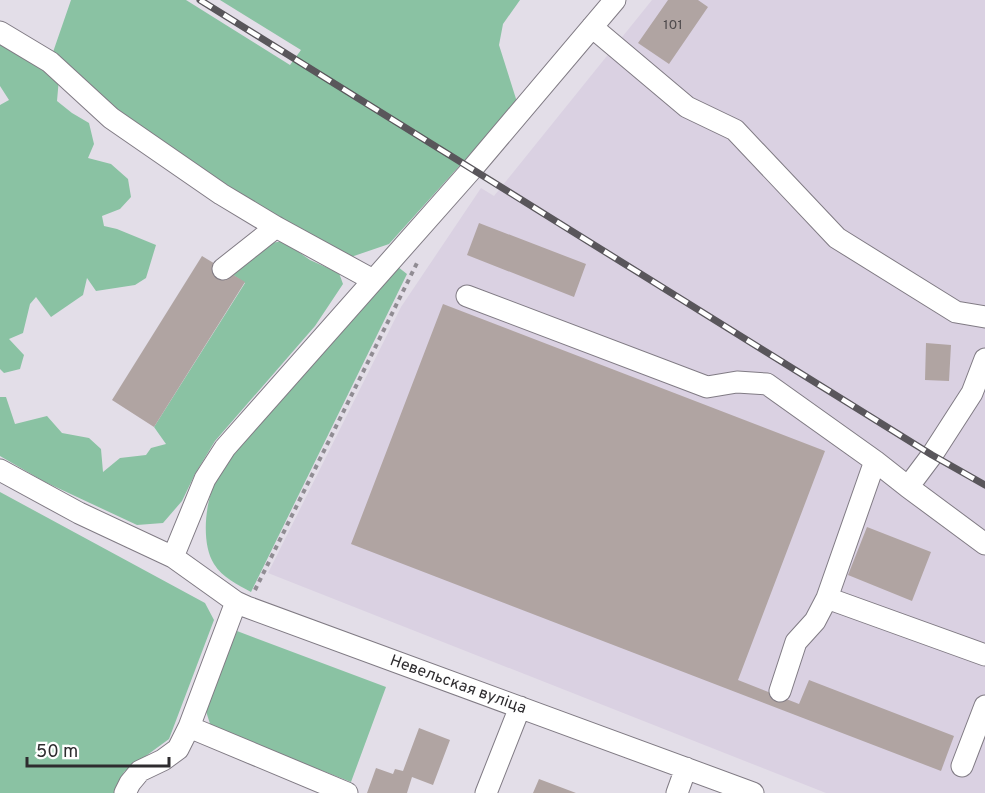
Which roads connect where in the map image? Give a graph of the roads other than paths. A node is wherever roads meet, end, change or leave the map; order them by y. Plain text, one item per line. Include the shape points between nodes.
1 (615, 0) edge
2 (592, 27) junction
3 (0, 32) edge
4 (276, 226) junction
5 (223, 269) dead end
6 (373, 280) junction
7 (467, 296) dead end
8 (985, 318) edge
9 (985, 359) edge
10 (874, 461) junction
11 (0, 470) edge
12 (908, 487) junction
13 (985, 544) edge
14 (173, 557) junction
15 (826, 598) junction
16 (242, 604) junction
17 (985, 655) edge
18 (780, 691) dead end
19 (985, 706) edge
20 (520, 707) junction
21 (189, 727) junction
22 (962, 766) dead end
23 (687, 768) junction
24 (125, 793) edge
25 (347, 793) edge
26 (486, 793) edge
27 (677, 793) edge
28 (753, 793) edge

1 - 2 street
2 - 6 street
2 - 8 street via 687,107 735,130 837,238 956,312
3 - 4 street via 50,62 111,118 221,194
4 - 5 street
4 - 6 street
6 - 14 street via 225,448 205,479
7 - 10 street via 707,387 736,382 767,384
9 - 12 street via 972,393
10 - 12 street
10 - 15 street
11 - 14 street, Невельская вуліца
12 - 13 street
14 - 16 street, Невельская вуліца
15 - 17 street
15 - 18 street via 815,621 796,642
16 - 20 street, Невельская вуліца
16 - 21 street
19 - 22 street
20 - 23 street, Невельская вуліца
20 - 26 street
21 - 24 street via 178,749 140,771
21 - 25 street
23 - 27 street
23 - 28 street, Невельская вуліца

